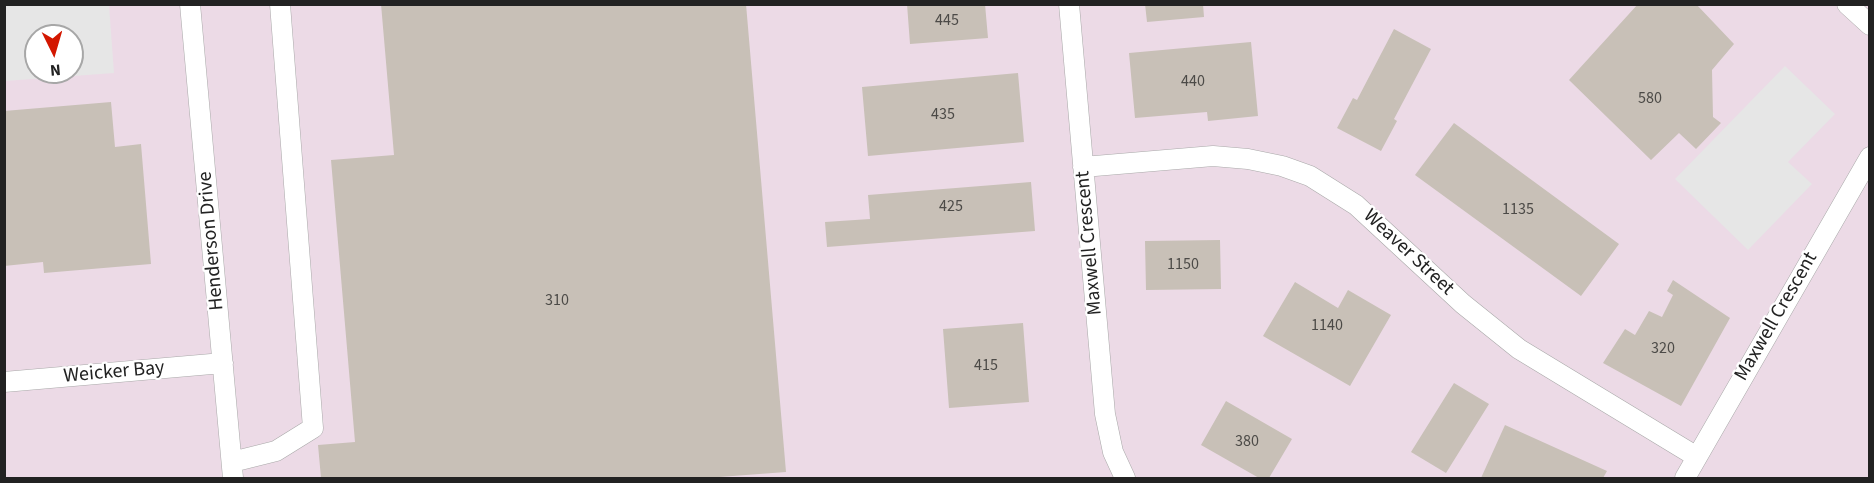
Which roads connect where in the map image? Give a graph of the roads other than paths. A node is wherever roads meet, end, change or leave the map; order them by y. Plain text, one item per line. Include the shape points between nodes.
1 (190, 4) edge
2 (280, 4) edge
3 (1069, 4) edge
4 (1847, 4) edge
5 (1869, 25) edge
6 (1869, 157) edge
7 (1083, 167) junction
8 (223, 363) junction
9 (4, 382) edge
10 (1697, 457) junction
11 (233, 470) edge
12 (1125, 478) edge
13 (1685, 478) edge

1 - 8 street, Henderson Drive
2 - 11 street via 313,428 276,451
3 - 7 street, Maxwell Crescent
4 - 5 street
6 - 10 street, Maxwell Crescent
7 - 10 street, Weaver Street via 1213,156 1282,166 1310,176 1356,205 1463,304 1519,349
7 - 12 street, Maxwell Crescent via 1104,414 1113,452
8 - 9 street, Weicker Bay
8 - 11 street, Henderson Drive
10 - 13 street, Maxwell Crescent

